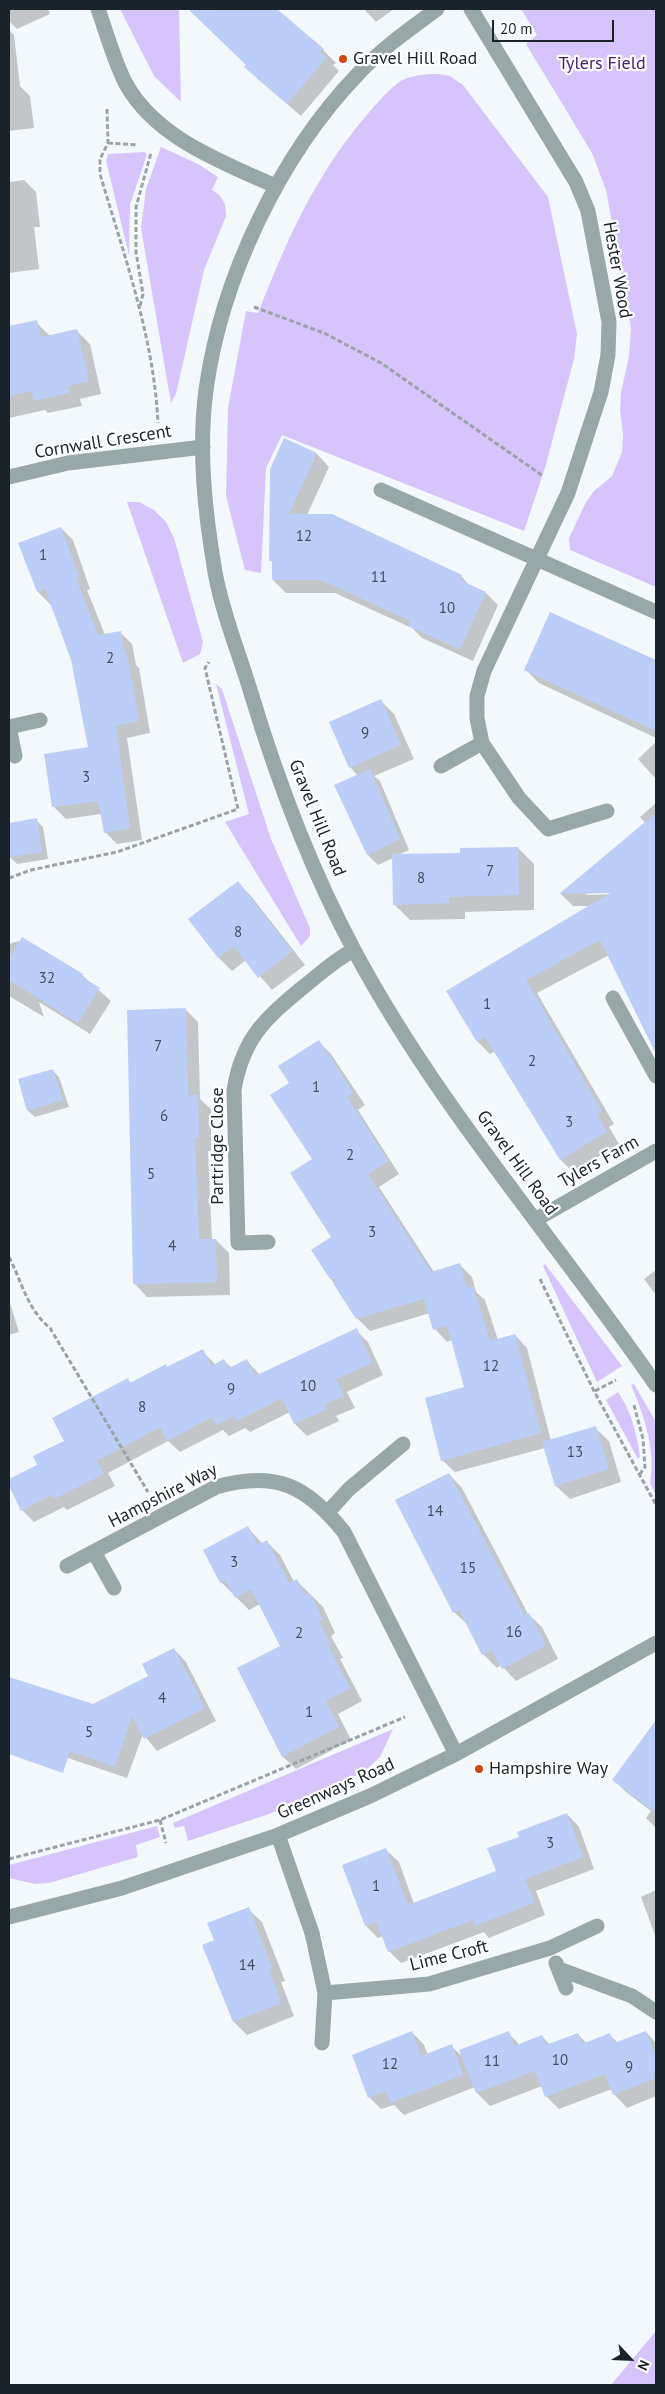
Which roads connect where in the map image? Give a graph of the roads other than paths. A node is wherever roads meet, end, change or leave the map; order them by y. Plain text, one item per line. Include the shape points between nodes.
1 (98, 9) edge
2 (437, 9) edge
3 (471, 9) edge
4 (275, 186) junction
5 (204, 446) junction
6 (9, 477) edge
7 (381, 490) dead end
8 (538, 558) junction
9 (656, 612) edge
10 (40, 720) dead end
11 (9, 727) edge
12 (482, 743) junction
13 (15, 756) dead end
14 (441, 766) dead end
15 (607, 811) dead end
16 (354, 950) junction
17 (613, 998) dead end
18 (656, 1076) edge
19 (656, 1152) edge
20 (535, 1220) junction
21 (268, 1242) dead end
22 (656, 1385) edge
23 (404, 1444) dead end
24 (328, 1512) junction
25 (94, 1552) junction
26 (67, 1566) dead end
27 (114, 1588) dead end
28 (656, 1643) edge
29 (456, 1754) junction
30 (278, 1835) junction
31 (9, 1917) edge
32 (597, 1926) dead end
33 (550, 1948) junction
34 (559, 1969) junction
35 (566, 1988) dead end
36 (325, 1993) junction
37 (656, 2012) edge
38 (322, 2043) dead end

1 - 4 street via 126,84 142,108 163,128
2 - 4 street, Gravel Hill Road via 358,74 302,143
3 - 8 street, Hester Wood via 576,182 588,211 609,322 608,355 601,392 568,493
4 - 5 street, Gravel Hill Road via 248,245 214,343 206,394
5 - 6 street, Cornwall Crescent via 68,463
5 - 16 street, Gravel Hill Road via 205,504 216,576 232,630 262,730 305,842
7 - 8 street
8 - 9 street
8 - 12 street, Hester Wood via 484,671 477,696
10 - 11 street
11 - 13 street
12 - 14 street
12 - 15 street, Hester Wood via 519,798 548,828
16 - 20 street, Gravel Hill Road via 403,1033 453,1108
16 - 21 street, Partridge Close via 332,964 260,1026 238,1068 234,1090 238,1243
17 - 18 street
19 - 20 street, Tylers Farm
20 - 22 street, Gravel Hill Road
23 - 24 street via 349,1489
24 - 25 street, Hampshire Way via 305,1492 284,1484 239,1480 216,1487
24 - 29 street, Hampshire Way via 344,1532
25 - 26 street, Hampshire Way
25 - 27 street
28 - 29 street, Greenways Road
29 - 30 street, Greenways Road via 370,1796
30 - 31 street, Greenways Road via 122,1888
30 - 36 street via 312,1934
32 - 33 street, Lime Croft
33 - 34 street
33 - 36 street, Lime Croft via 429,1984
34 - 35 street
34 - 37 street via 632,1996
36 - 38 street

